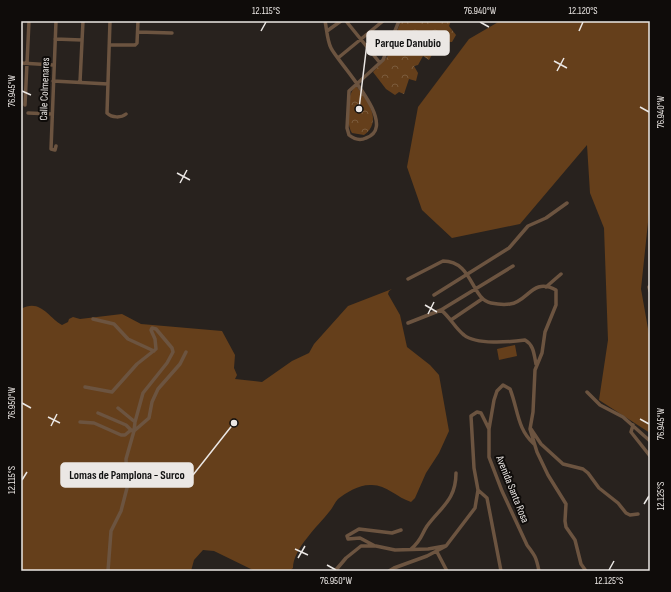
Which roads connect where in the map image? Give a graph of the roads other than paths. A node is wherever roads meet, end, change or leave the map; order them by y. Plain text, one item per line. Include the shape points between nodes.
1 (29, 21) edge
2 (56, 21) edge
3 (83, 21) edge
4 (110, 21) edge
5 (138, 21) edge
6 (325, 21) edge
7 (341, 21) edge
8 (346, 21) edge
9 (383, 21) edge
10 (399, 21) edge
11 (327, 31) junction
12 (138, 32) junction
13 (172, 33) dead end
14 (55, 39) junction
15 (361, 39) junction
16 (82, 40) junction
17 (110, 45) junction
18 (338, 58) junction
19 (21, 63) edge
20 (380, 63) junction
21 (28, 64) junction
22 (54, 64) junction
23 (53, 81) junction
24 (80, 82) junction
25 (357, 82) junction
26 (108, 84) junction
27 (25, 105) dead end
28 (28, 113) dead end
29 (52, 114) junction
30 (126, 114) dead end
31 (56, 146) dead end
32 (567, 203) dead end
33 (513, 266) dead end
34 (467, 274) junction
35 (561, 274) dead end
36 (408, 279) dead end
37 (546, 287) junction
38 (476, 288) junction
39 (434, 295) dead end
40 (482, 299) junction
41 (441, 310) junction
42 (93, 319) dead end
43 (451, 320) junction
44 (408, 323) dead end
45 (154, 350) junction
46 (186, 352) dead end
47 (536, 364) junction
48 (85, 387) dead end
49 (587, 392) dead end
50 (118, 408) dead end
51 (98, 413) dead end
52 (80, 422) dead end
53 (135, 422) junction
54 (530, 424) junction
55 (633, 425) junction
56 (489, 429) junction
57 (133, 431) junction
58 (650, 441) edge
59 (534, 445) junction
60 (650, 456) edge
61 (456, 473) dead end
62 (478, 490) junction
63 (638, 514) dead end
64 (401, 530) dead end
65 (447, 544) junction
66 (376, 546) junction
67 (411, 549) junction
68 (437, 552) junction
69 (108, 571) edge
70 (335, 571) edge
71 (389, 571) edge
72 (447, 571) edge
73 (501, 571) edge
74 (539, 571) edge
75 (586, 571) edge

1 - 21 street
2 - 14 street, Calle Colmenares
3 - 16 street
4 - 17 street
5 - 12 street
6 - 11 street
7 - 11 street
8 - 15 street
9 - 15 street
10 - 20 street via 387,53
11 - 18 street via 329,44
12 - 13 street
12 - 17 street via 135,45
14 - 16 street
14 - 22 street, Calle Colmenares
15 - 18 street
15 - 20 street
16 - 24 street
17 - 26 street
18 - 25 street
19 - 21 street
20 - 25 street
21 - 22 street
21 - 27 street
22 - 23 street, Calle Colmenares
23 - 24 street
23 - 29 street, Calle Colmenares
24 - 26 street
25 - 25 street via 377,124 375,132 366,139 352,137 347,128 347,97 351,87
26 - 30 street via 107,113 110,116 122,117
28 - 29 street
29 - 31 street, Calle Colmenares via 50,149 55,150
32 - 34 street via 546,218 528,226 509,248
33 - 38 street
34 - 36 street via 457,264 443,261
34 - 38 street
34 - 39 street
35 - 37 street
37 - 40 street via 532,289 522,299 509,304
37 - 47 street via 556,290 556,305 545,332 542,354
38 - 40 street
38 - 41 street
40 - 43 street
41 - 43 street
41 - 44 street
42 - 45 street via 114,324 128,339
43 - 47 street via 463,335 470,339 492,342 525,340 534,351
45 - 48 street via 137,364 112,392
45 - 53 street via 156,339 151,330 154,328 173,350 167,363 144,390
46 - 57 street via 180,364 158,389 152,402 150,416
47 - 54 street
49 - 55 street via 600,405
50 - 53 street
51 - 57 street via 125,424
52 - 57 street via 94,423 125,435
53 - 57 street
54 - 59 street
54 - 63 street via 541,444 563,464 583,469 626,513
55 - 58 street
55 - 60 street via 631,432
56 - 59 street, Avenida Santa Rosa via 497,391 500,387 506,386 512,393 522,430
56 - 62 street via 481,413 473,413 471,416 474,468
56 - 74 street, Avenida Santa Rosa via 489,454 493,468 527,545 537,558
57 - 69 street via 126,459 127,488 121,511 111,531
59 - 75 street via 566,504 566,527 573,534 581,564
61 - 67 street via 450,500 426,528 424,536
62 - 65 street via 475,508
62 - 73 street via 487,498
64 - 66 street via 392,533 359,529 347,536 348,539 360,538
65 - 67 street via 428,549
65 - 68 street
66 - 67 street via 395,550
66 - 70 street via 364,546 355,550
68 - 71 street
68 - 72 street

